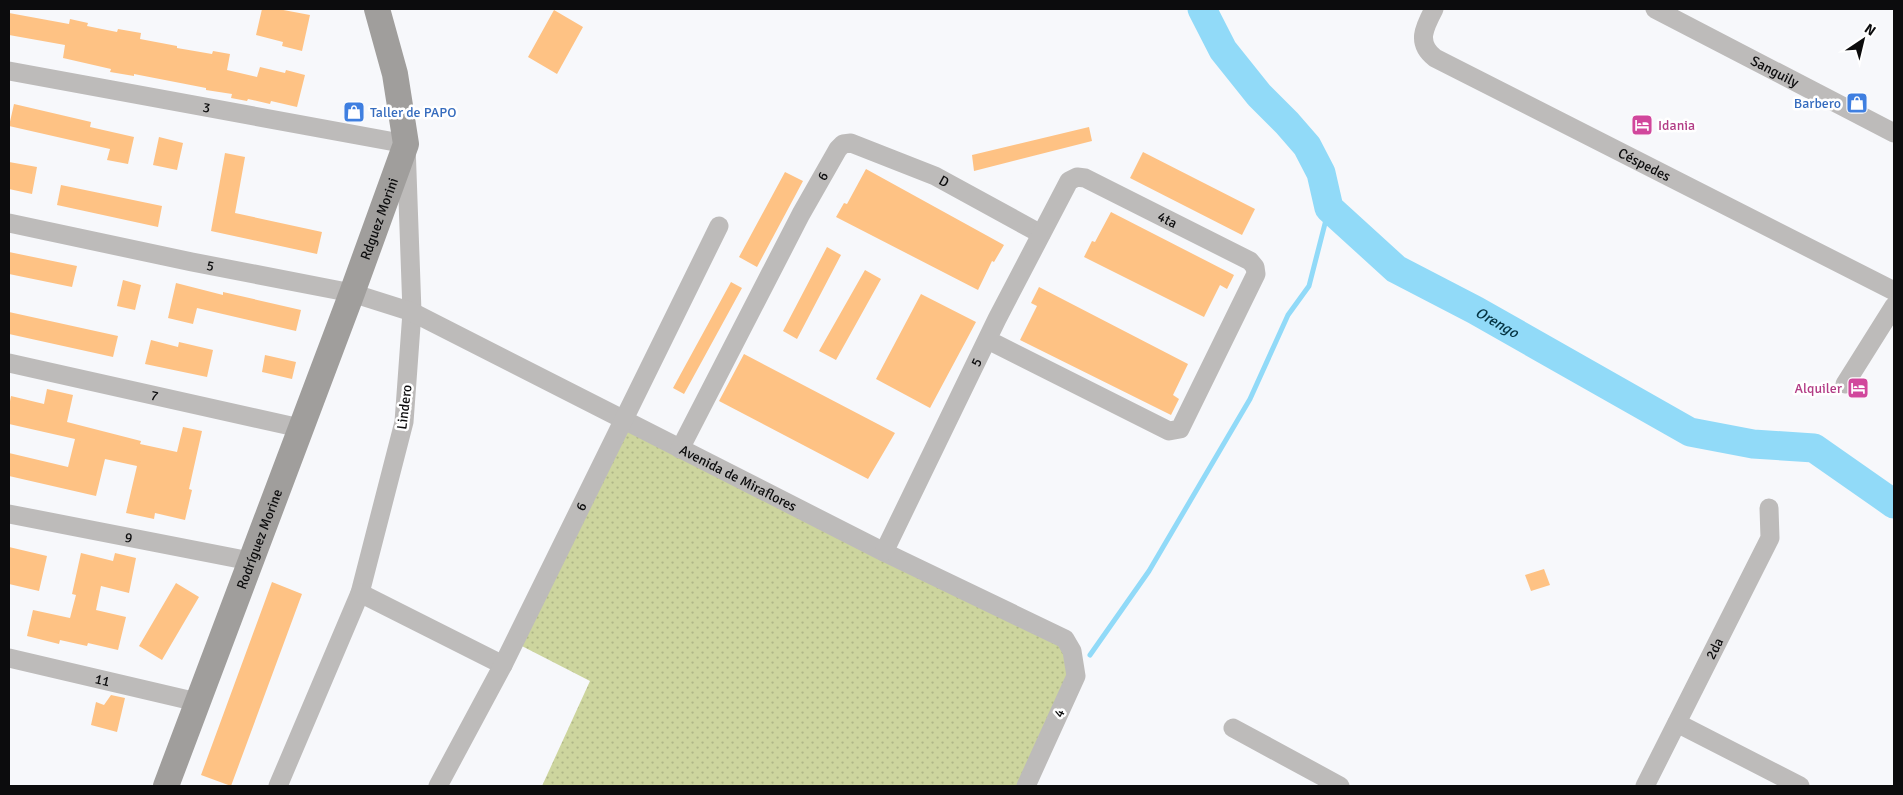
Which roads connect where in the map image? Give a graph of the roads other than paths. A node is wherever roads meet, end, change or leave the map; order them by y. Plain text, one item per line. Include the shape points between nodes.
1 (377, 9) edge
2 (1655, 9) edge
3 (1431, 14) edge
4 (9, 71) edge
5 (1894, 133) edge
6 (406, 144) junction
7 (843, 144) joint
8 (1077, 177) joint
9 (9, 223) edge
10 (719, 226) dead end
11 (1041, 234) junction
12 (1894, 291) edge
13 (352, 293) junction
14 (1894, 306) edge
15 (412, 312) junction
16 (988, 340) junction
17 (9, 363) edge
18 (1845, 384) dead end
19 (624, 421) junction
20 (300, 428) junction
21 (680, 449) junction
22 (1769, 508) dead end
23 (9, 514) edge
24 (884, 552) junction
25 (250, 561) junction
26 (360, 593) junction
27 (1065, 639) joint
28 (9, 658) edge
29 (503, 665) junction
30 (197, 702) junction
31 (1677, 723) junction
32 (1234, 728) dead end
33 (166, 786) edge
34 (278, 786) edge
35 (438, 786) edge
36 (1026, 786) edge
37 (1340, 786) edge
38 (1645, 786) edge
39 (1800, 786) edge

1 - 6 street, Lindero via 395,74
2 - 5 street, Sanguily
3 - 12 street, Céspedes via 1423,44 1427,52 1436,58
4 - 6 street, 3
6 - 13 street, Rdguez Morini
6 - 15 street, Lindero
7 - 11 street, D via 851,143 934,176
7 - 21 street, 6 via 801,214
8 - 11 street, 5 via 1069,182
8 - 16 street, 4ta via 1085,178 1242,256 1255,267 1256,274 1180,429 1168,431
9 - 13 street, 5
10 - 19 street, 6
11 - 16 street, 5
13 - 15 street, 5
13 - 20 street, Rodríguez Morine
14 - 18 street
15 - 19 street, Avenida de Miraflores
15 - 26 street, Lindero via 404,422
16 - 24 street, 5
17 - 20 street, 7
19 - 21 street, Avenida de Miraflores
19 - 29 street, 6
20 - 25 street, Rodríguez Morine
21 - 24 street, Avenida de Miraflores
22 - 31 street, 2da via 1770,538
23 - 25 street, 9
24 - 27 street, Avenida de Miraflores
25 - 30 street, Rodríguez Morine
26 - 29 street
26 - 34 street, Lindero
27 - 36 street, 4 via 1072,651 1076,676
28 - 30 street, 11
29 - 35 street, 6
30 - 33 street, Rodríguez Morine
31 - 38 street, 2da
31 - 39 street
32 - 37 street

